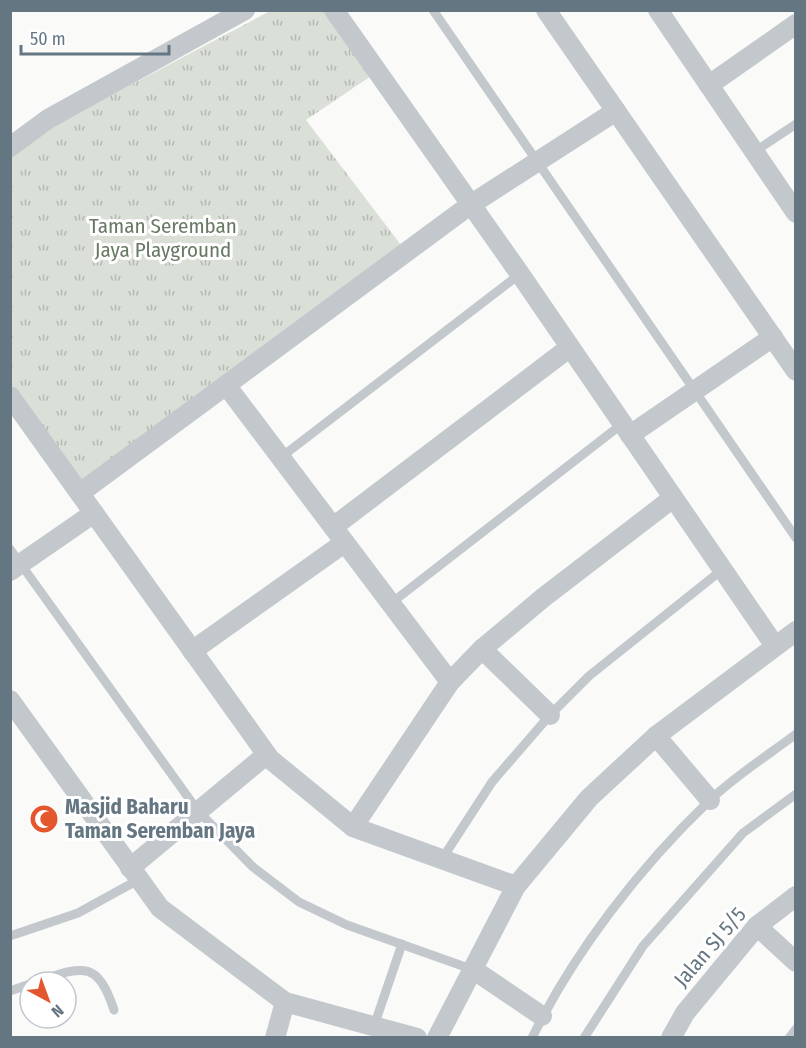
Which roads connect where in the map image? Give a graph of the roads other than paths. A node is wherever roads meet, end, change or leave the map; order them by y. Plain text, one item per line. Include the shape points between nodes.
1 (245, 10) edge
2 (334, 10) edge
3 (433, 10) edge
4 (546, 10) edge
5 (664, 13) edge
6 (795, 24) edge
7 (709, 85) junction
8 (616, 111) junction
9 (795, 124) edge
10 (10, 147) edge
11 (754, 152) junction
12 (536, 163) junction
13 (470, 205) junction
14 (795, 213) edge
15 (520, 274) junction
16 (773, 338) junction
17 (569, 348) junction
18 (795, 370) edge
19 (226, 386) junction
20 (694, 391) junction
21 (10, 396) edge
22 (626, 430) junction
23 (280, 458) junction
24 (80, 493) junction
25 (673, 498) junction
26 (94, 513) junction
27 (339, 535) junction
28 (795, 538) edge
29 (14, 561) edge
30 (723, 569) junction
31 (390, 604) junction
32 (795, 631) edge
33 (775, 646) junction
34 (482, 649) junction
35 (192, 651) junction
36 (450, 682) junction
37 (10, 700) edge
38 (549, 715) junction
39 (795, 734) edge
40 (656, 736) junction
41 (266, 754) junction
42 (795, 794) edge
43 (710, 800) junction
44 (198, 811) junction
45 (353, 827) junction
46 (442, 859) junction
47 (134, 874) junction
48 (516, 886) junction
49 (795, 896) edge
50 (757, 926) junction
51 (10, 936) edge
52 (402, 944) junction
53 (795, 963) edge
54 (78, 970) edge
55 (474, 970) junction
56 (285, 1002) junction
57 (114, 1010) dead end
58 (542, 1016) junction
59 (367, 1029) edge
60 (795, 1029) edge
61 (275, 1038) edge
62 (417, 1038) edge
63 (437, 1038) edge
64 (532, 1038) edge
65 (584, 1038) edge
66 (671, 1038) edge
67 (789, 1038) edge

1 - 10 street via 48,119
2 - 13 street
3 - 12 lane
4 - 8 street
5 - 7 street
6 - 7 street
7 - 11 street
8 - 12 street
8 - 16 street
9 - 11 lane
11 - 14 street
12 - 13 street
12 - 20 lane
13 - 15 street
13 - 19 street
15 - 17 street
15 - 23 lane
16 - 18 street
16 - 20 street
17 - 22 street
17 - 27 street
19 - 23 street
19 - 24 street
20 - 22 street
20 - 28 lane
21 - 24 street
22 - 25 street
22 - 31 lane
23 - 27 street
24 - 26 street
25 - 30 street
25 - 34 street
26 - 29 street
26 - 35 street
27 - 31 street
27 - 35 street
29 - 44 lane
30 - 33 street
30 - 38 lane via 589,676
31 - 36 street
32 - 33 street
33 - 40 street
34 - 36 street
34 - 38 street
35 - 41 street
36 - 45 street
37 - 47 street
38 - 46 lane via 492,782
39 - 43 lane
40 - 43 street
40 - 48 street via 589,798
41 - 44 street
41 - 45 street
42 - 65 lane via 743,833 643,946
43 - 58 lane via 616,903
44 - 47 street
44 - 52 lane via 253,867 299,903
45 - 46 street
46 - 48 street
47 - 51 lane via 78,912
47 - 56 street via 160,909
48 - 55 street
49 - 50 street, Jalan SJ 5/5
50 - 53 street
50 - 66 street, Jalan SJ 5/5 via 685,1013
52 - 55 lane
52 - 59 lane
54 - 57 lane via 90,971 106,985
55 - 58 street
55 - 63 street
56 - 59 street
56 - 61 street
58 - 64 lane
59 - 62 street
60 - 67 lane

